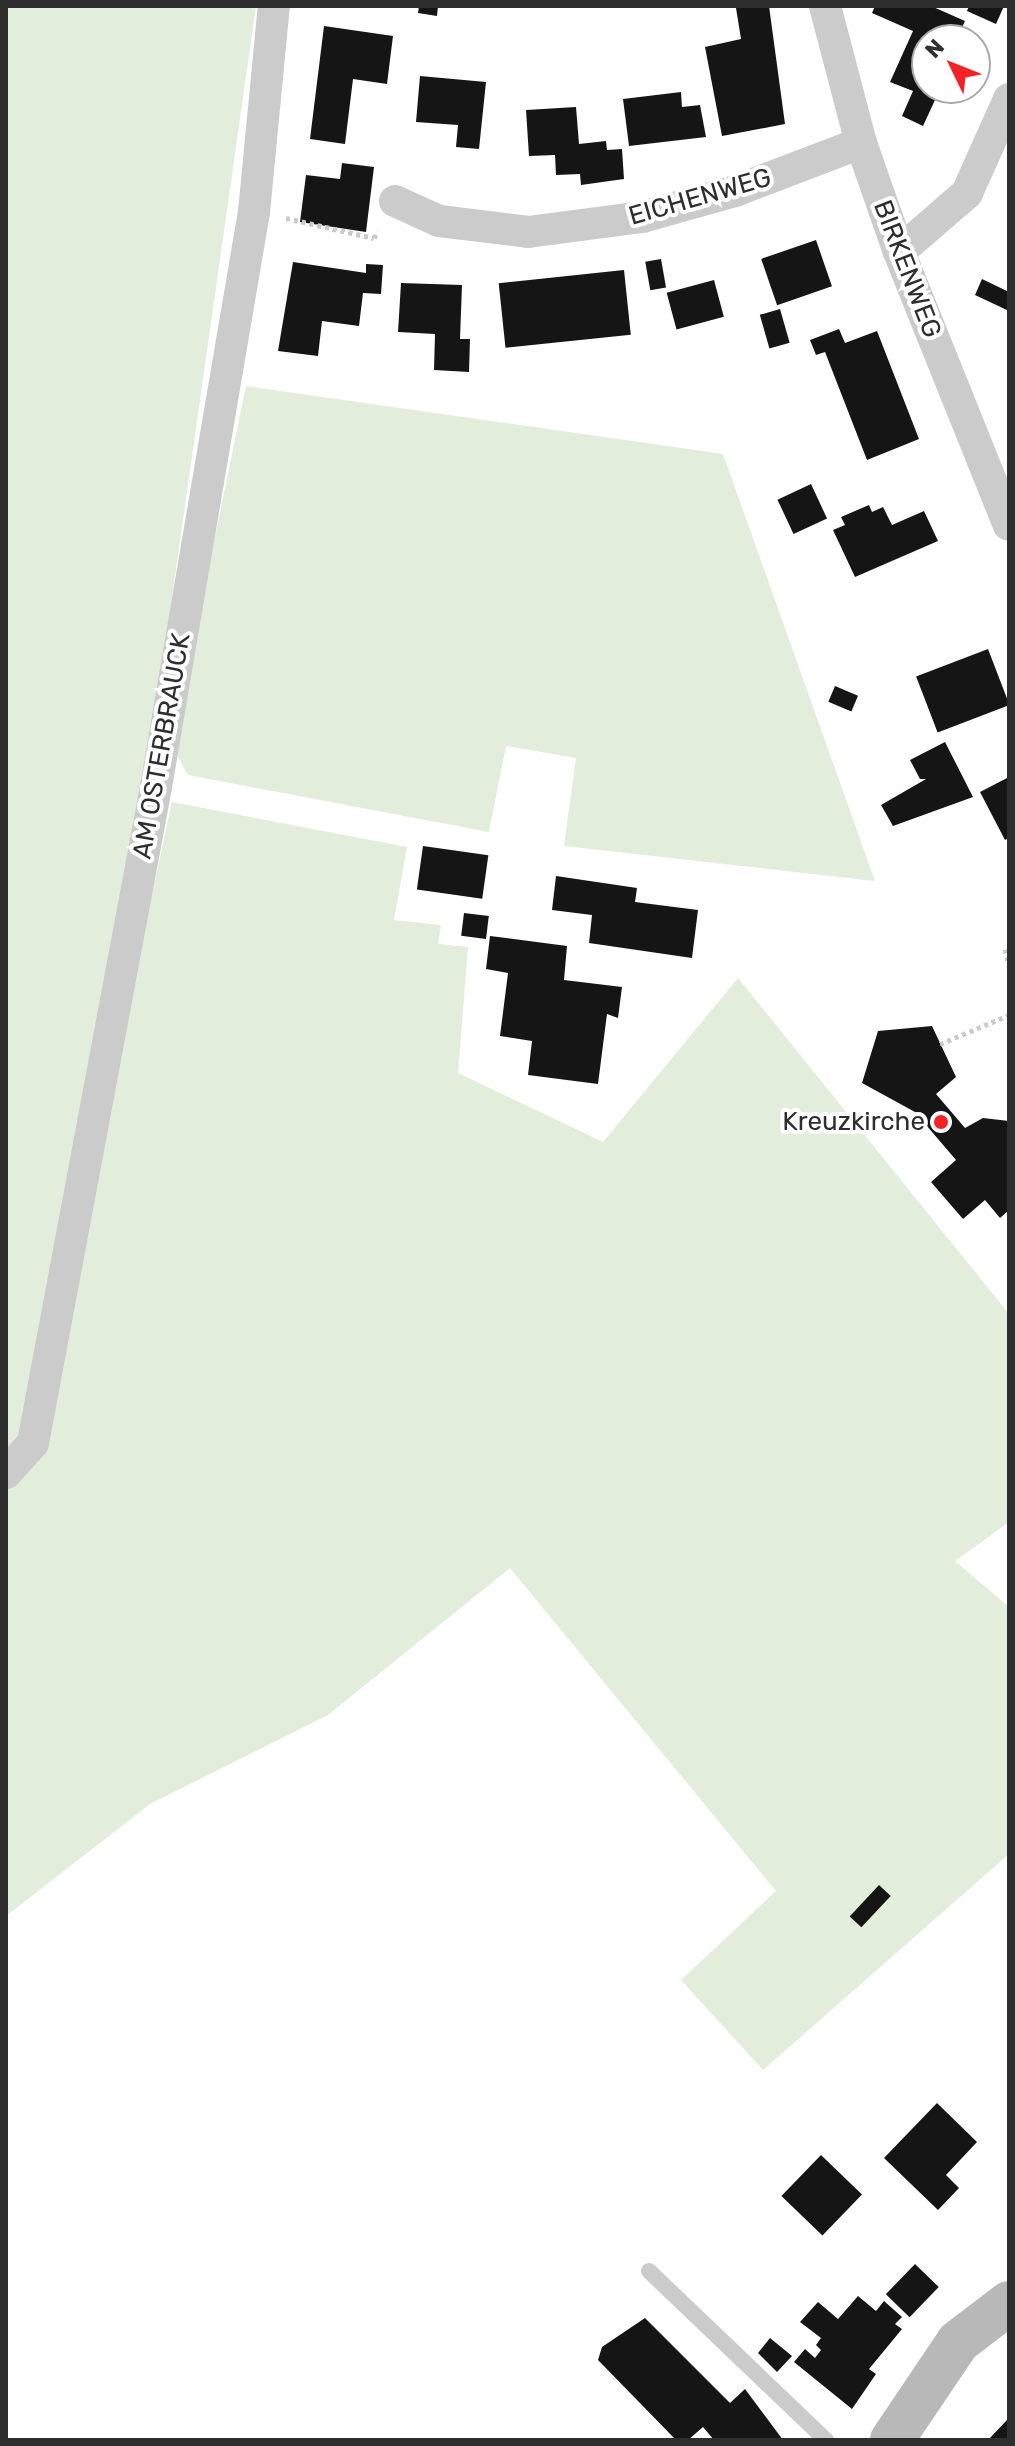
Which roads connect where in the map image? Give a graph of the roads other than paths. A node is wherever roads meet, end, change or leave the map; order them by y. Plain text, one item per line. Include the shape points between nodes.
1 (274, 6) edge
2 (825, 6) edge
3 (1009, 99) edge
4 (861, 143) junction
5 (395, 201) road end
6 (899, 252) junction
7 (1009, 525) edge
8 (6, 1473) edge
9 (649, 2271) dead end
10 (1009, 2303) edge
11 (826, 2440) edge
12 (892, 2440) edge

1 - 8 street, AM OSTERBRAUCK via 254,212 159,771 33,1443
2 - 4 street, BIRKENWEG
3 - 6 street via 967,193
4 - 5 street, EICHENWEG via 735,191 642,217 528,232 439,221
4 - 6 street, BIRKENWEG
6 - 7 street, BIRKENWEG
9 - 11 lane
10 - 12 street via 958,2342

